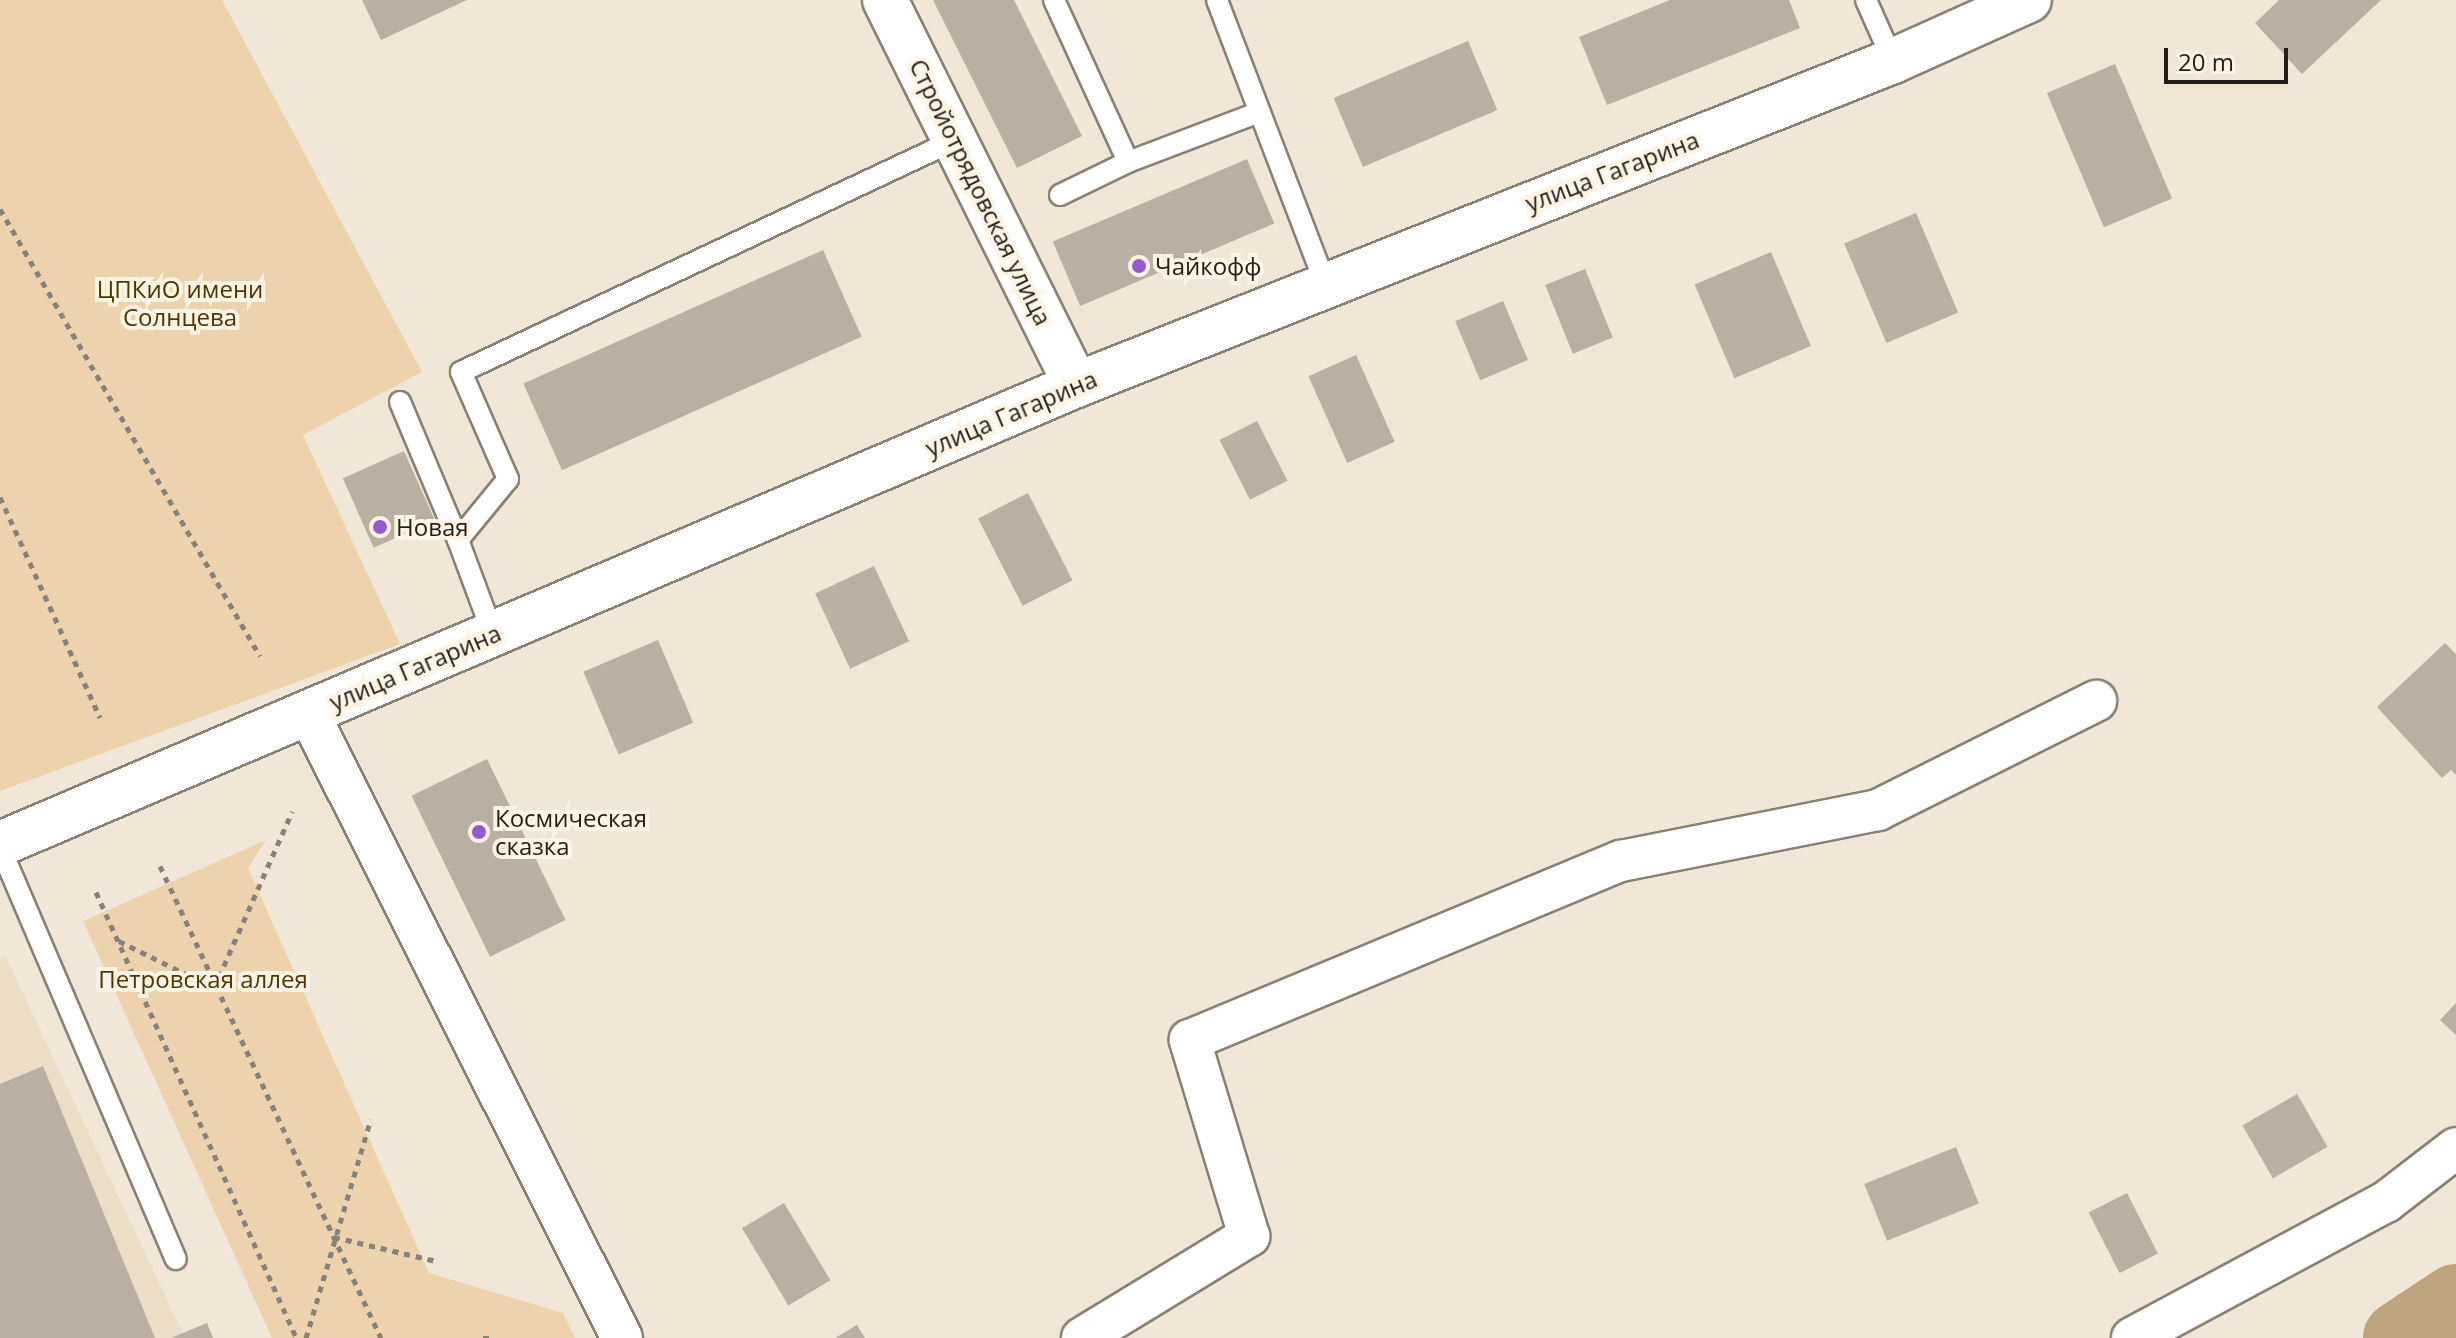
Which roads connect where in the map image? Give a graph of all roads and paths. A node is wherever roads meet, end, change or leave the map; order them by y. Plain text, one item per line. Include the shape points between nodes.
1 (885, 0) edge
2 (1054, 0) edge
3 (1217, 0) edge
4 (1866, 0) edge
5 (2029, 0) edge
6 (1893, 61) junction
7 (1257, 113) junction
8 (955, 140) junction
9 (1128, 162) junction
10 (1060, 195) dead end
11 (0, 209) edge
12 (1325, 283) junction
13 (1076, 385) junction
14 (400, 402) dead end
15 (0, 497) edge
16 (458, 540) junction
17 (493, 634) junction
18 (260, 656) dead end
19 (2096, 701) dead end
20 (308, 712) junction
21 (100, 717) dead end
22 (292, 812) dead end
23 (0, 845) edge
24 (160, 866) dead end
25 (96, 892) dead end
26 (118, 940) junction
27 (214, 988) junction
28 (371, 1119) dead end
29 (2456, 1148) edge
30 (334, 1237) junction
31 (176, 1259) dead end
32 (436, 1261) dead end
33 (296, 1338) edge
34 (306, 1338) edge
35 (381, 1338) edge
36 (483, 1338) edge
37 (489, 1338) edge
38 (622, 1338) edge
39 (1082, 1338) edge
40 (2132, 1338) edge

1 - 8 main road, Стройотрядовская улица
2 - 9 lane
3 - 7 lane
4 - 6 lane
5 - 6 main road, улица Гагарина
6 - 12 main road, улица Гагарина
7 - 9 lane
7 - 12 lane
8 - 13 main road, Стройотрядовская улица
8 - 16 lane via 461,372 508,479
9 - 10 lane
11 - 18 path
12 - 13 main road, улица Гагарина
13 - 17 main road, улица Гагарина
14 - 16 lane
15 - 21 path
16 - 17 lane
17 - 20 main road, улица Гагарина
19 - 39 street via 1878,810 1621,861 1190,1040 1249,1236
20 - 23 main road, улица Гагарина
20 - 38 street
22 - 27 path
23 - 31 lane
24 - 27 path
25 - 26 path
26 - 27 path
26 - 33 path
27 - 30 path
28 - 30 path
29 - 40 street via 2386,1202
30 - 32 path
30 - 34 path
30 - 35 path
36 - 37 path

